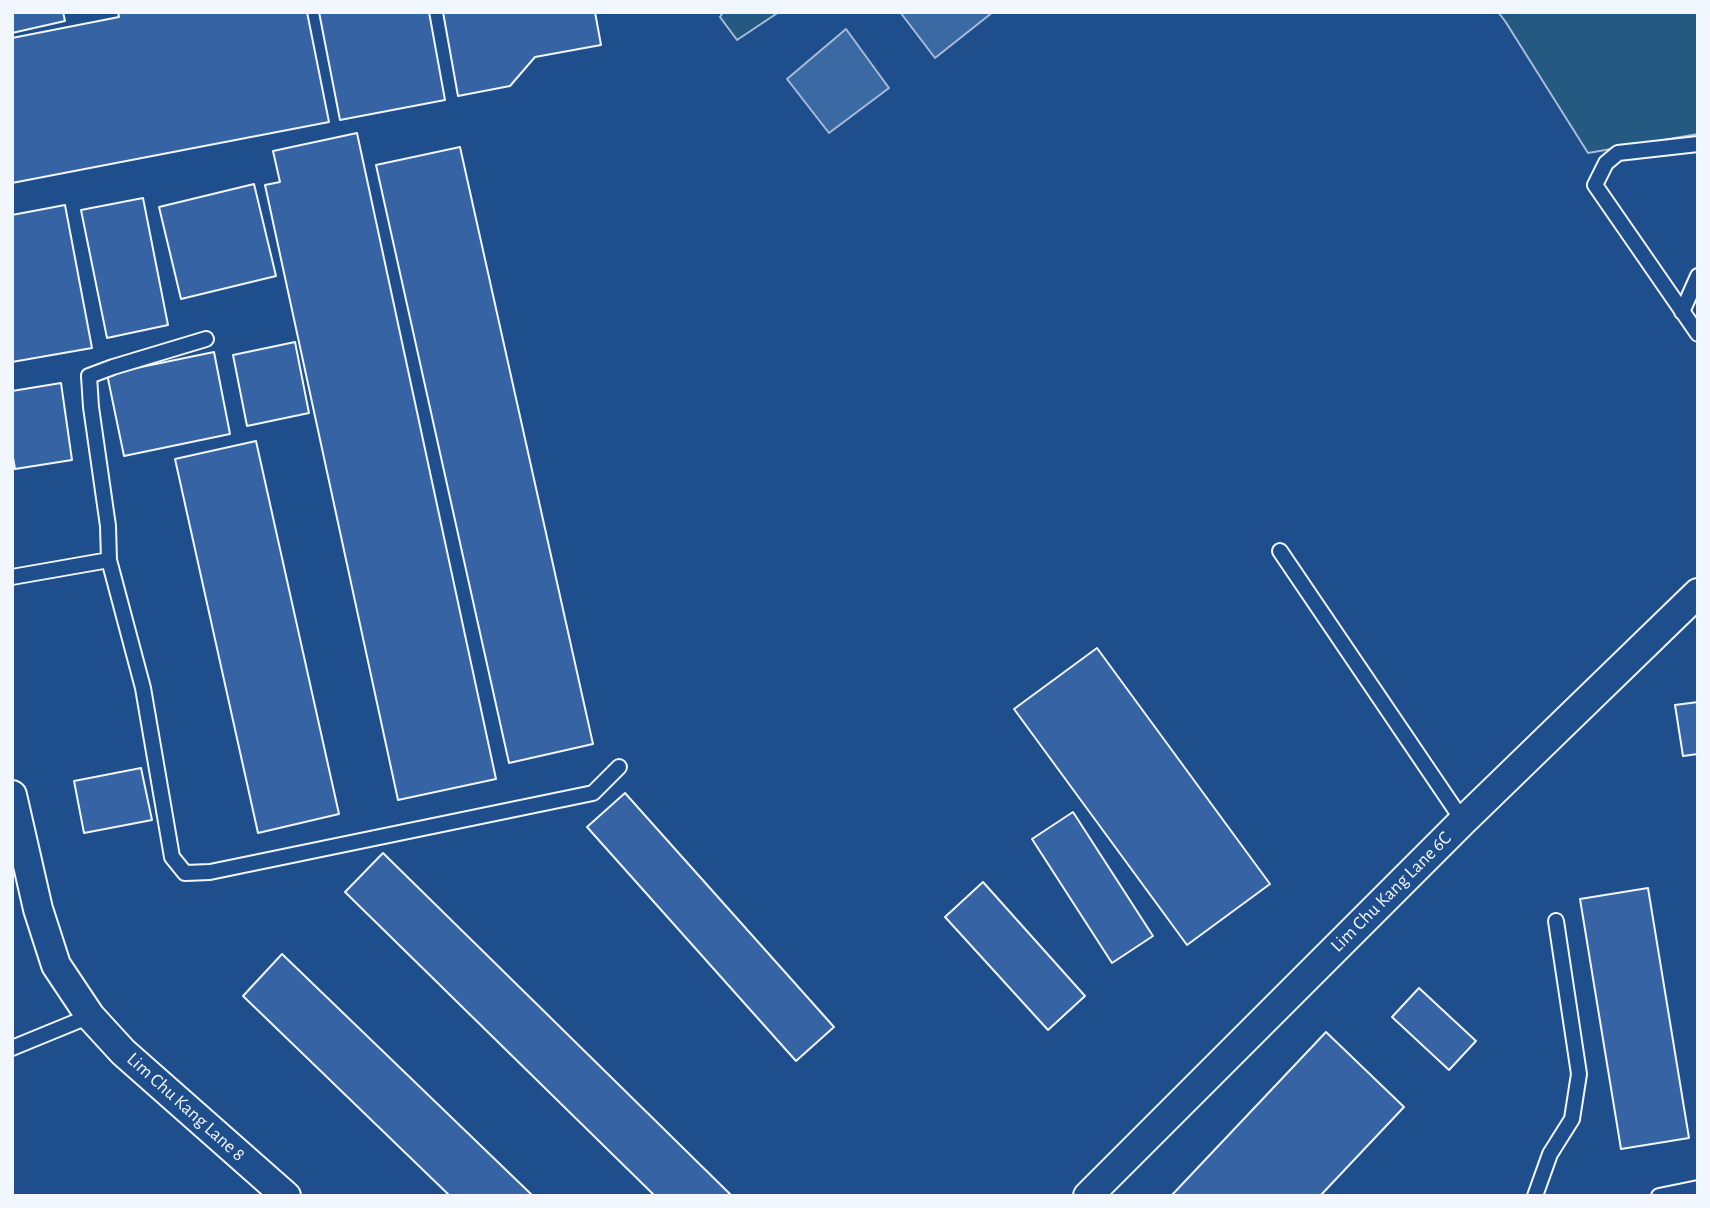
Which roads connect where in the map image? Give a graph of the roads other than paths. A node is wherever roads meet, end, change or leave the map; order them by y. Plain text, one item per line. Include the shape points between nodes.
1 (1698, 144) edge
2 (1698, 276) edge
3 (1682, 312) junction
4 (1698, 334) edge
5 (206, 339) dead end
6 (1280, 551) dead end
7 (110, 560) junction
8 (12, 577) edge
9 (1698, 593) edge
10 (618, 767) dead end
11 (12, 795) edge
12 (1463, 821) junction
13 (16, 828) edge
14 (1556, 921) dead end
15 (90, 1016) junction
16 (12, 1048) edge
17 (1698, 1188) edge
18 (286, 1196) edge
19 (1088, 1196) edge
20 (1535, 1196) edge
21 (1659, 1196) edge

1 - 3 lane via 1618,153 1605,163 1595,185
2 - 3 lane
3 - 4 lane
5 - 7 lane via 89,376
6 - 12 lane
7 - 8 lane
7 - 10 lane via 143,688 172,857 185,873 210,873 593,793
9 - 12 street, Lim Chu Kang Lane 6C
11 - 13 street, Lim Chu Kang Lane 8
12 - 19 street, Lim Chu Kang Lane 6C
13 - 15 street, Lim Chu Kang Lane 8 via 56,965
14 - 20 lane via 1579,1074 1572,1119 1550,1154
15 - 16 lane
15 - 18 street, Lim Chu Kang Lane 8 via 123,1052
17 - 21 lane

